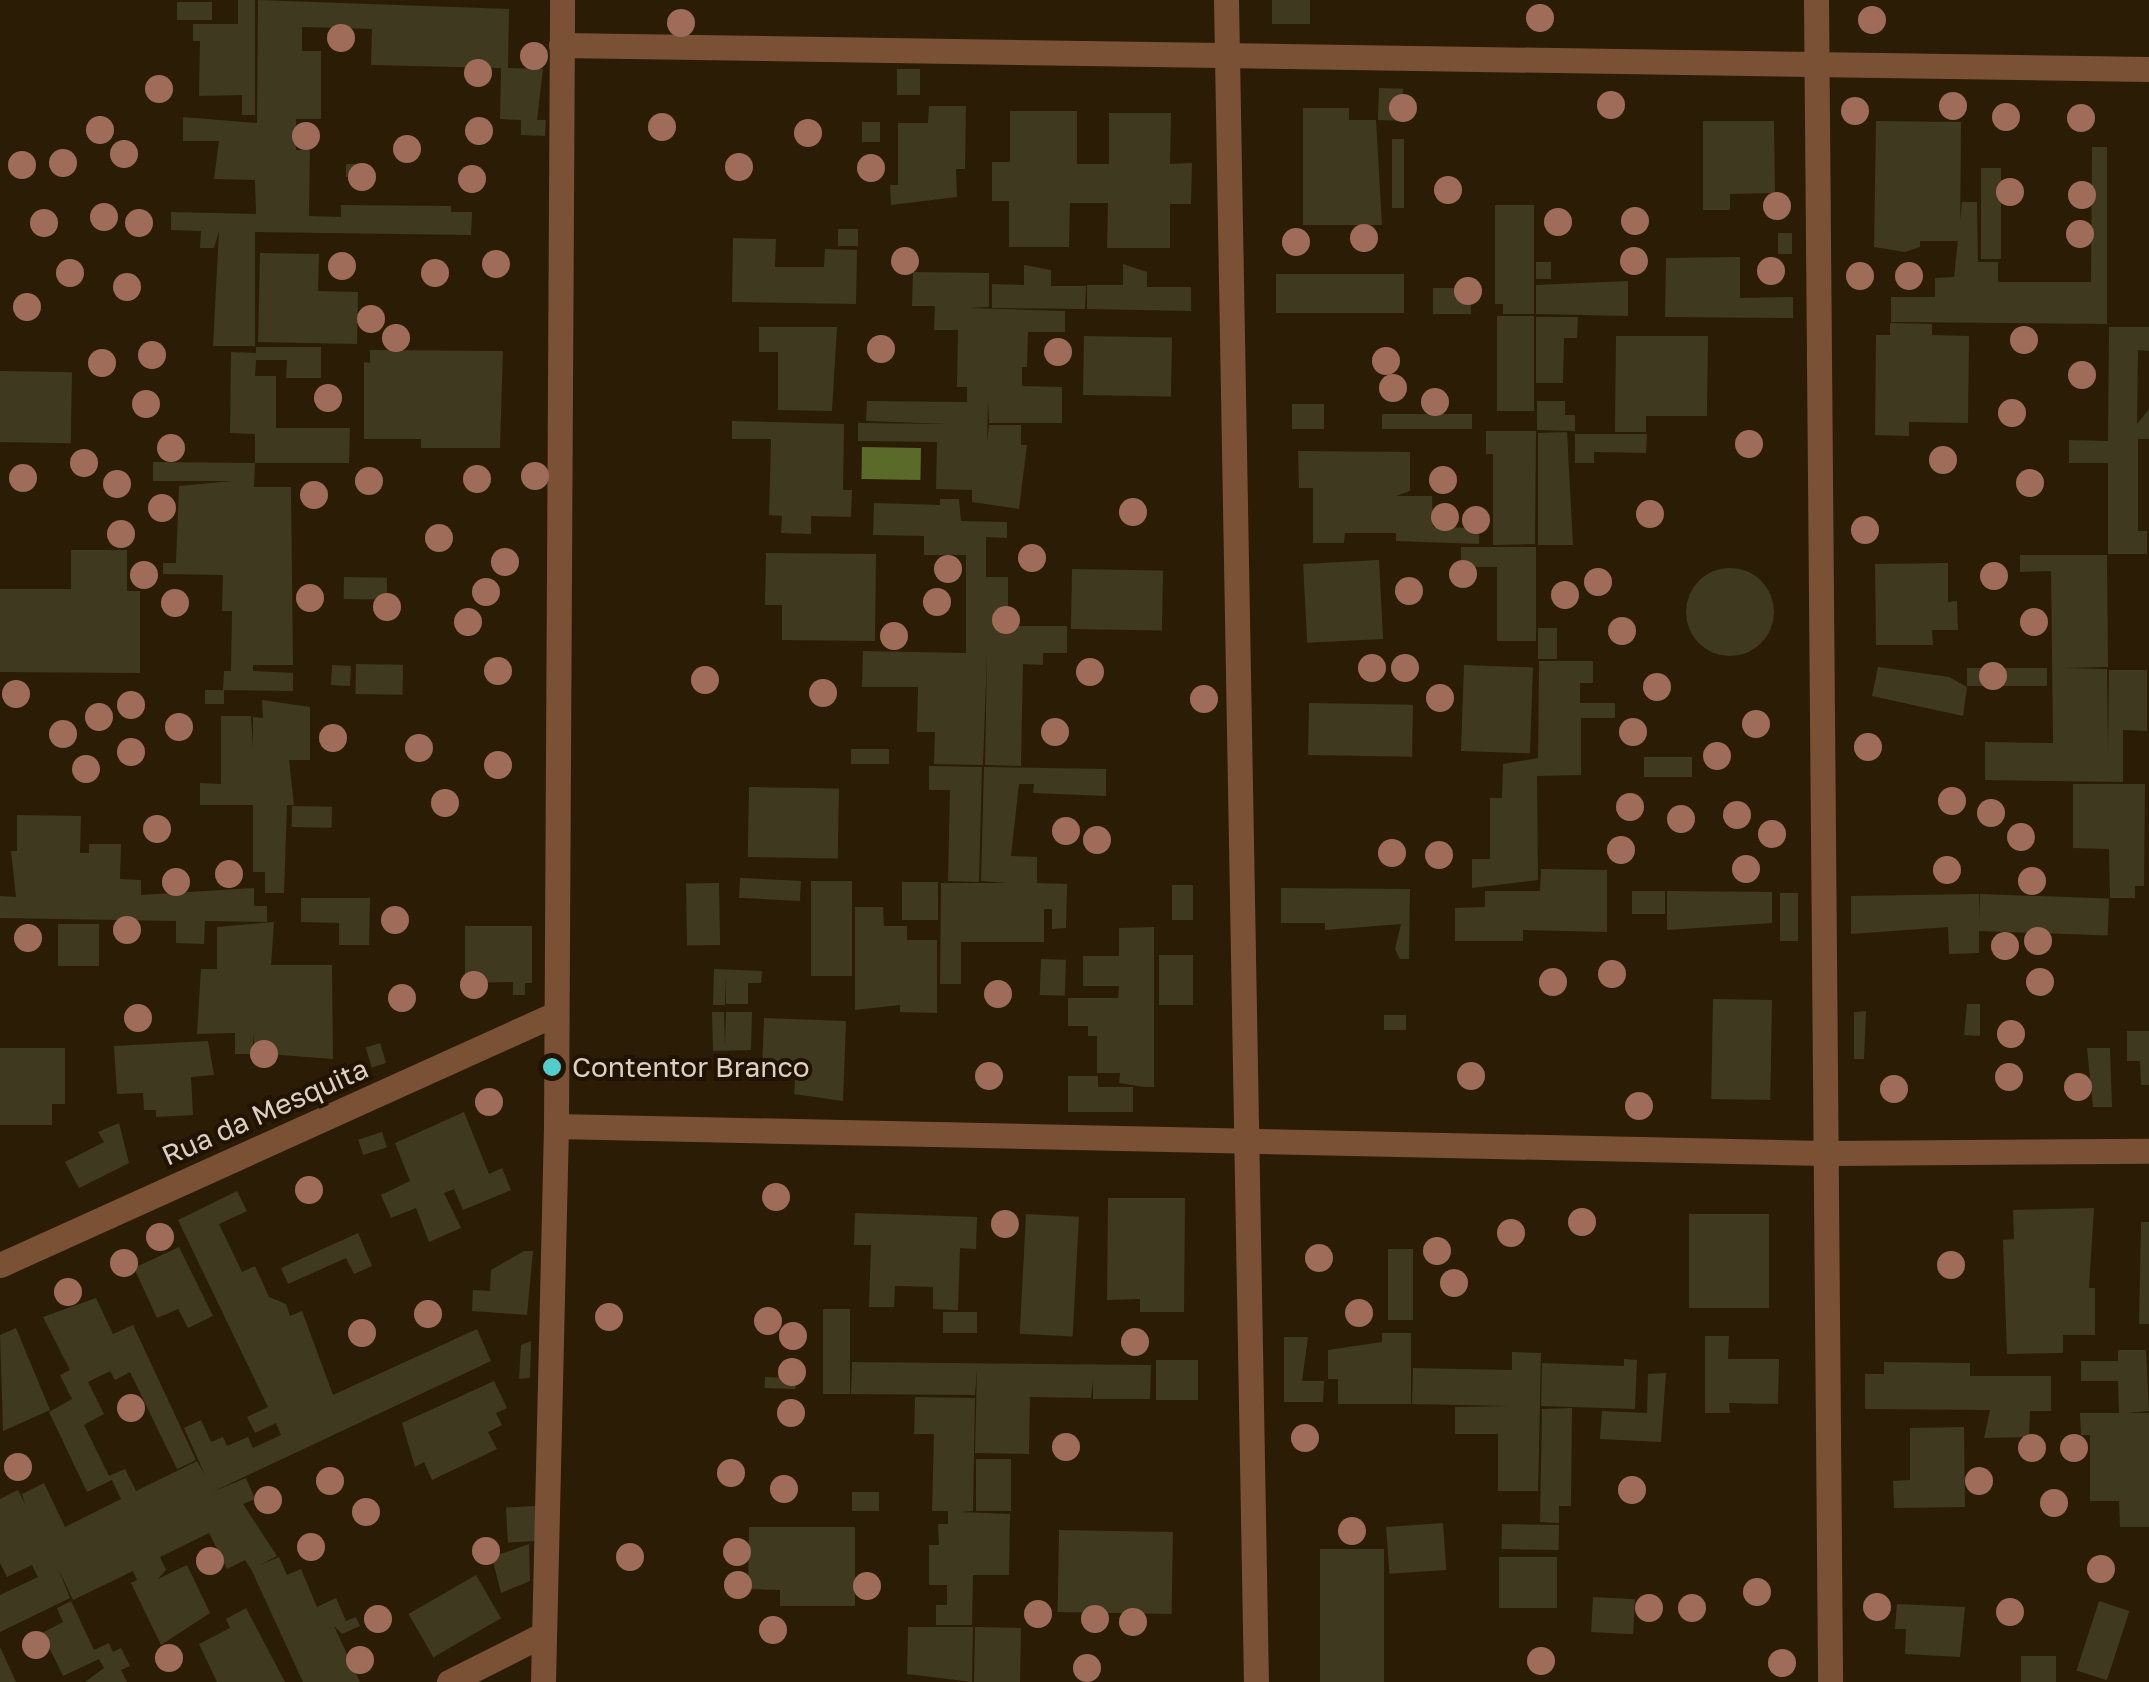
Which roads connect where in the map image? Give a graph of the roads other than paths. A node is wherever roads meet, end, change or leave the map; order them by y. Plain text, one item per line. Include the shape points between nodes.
1 (562, 0) edge
2 (1226, 0) edge
3 (1816, 0) edge
4 (561, 45) junction
5 (1225, 52) junction
6 (1816, 63) junction
7 (2149, 69) edge
8 (555, 1014) junction
9 (556, 1126) junction
10 (1252, 1136) junction
11 (2149, 1151) edge
12 (1825, 1152) junction
13 (0, 1266) edge
14 (544, 1634) junction
15 (448, 1682) edge
16 (543, 1682) edge
17 (1256, 1682) edge
18 (1830, 1682) edge

1 - 4 street
2 - 5 street
3 - 6 street
4 - 5 street
4 - 8 street
5 - 6 street
5 - 10 street
6 - 7 street
6 - 12 street
8 - 9 street
8 - 13 street, Rua da Mesquita
9 - 10 street
9 - 14 street
10 - 12 street
10 - 17 street
11 - 12 street
12 - 18 street
14 - 15 street
14 - 16 street

